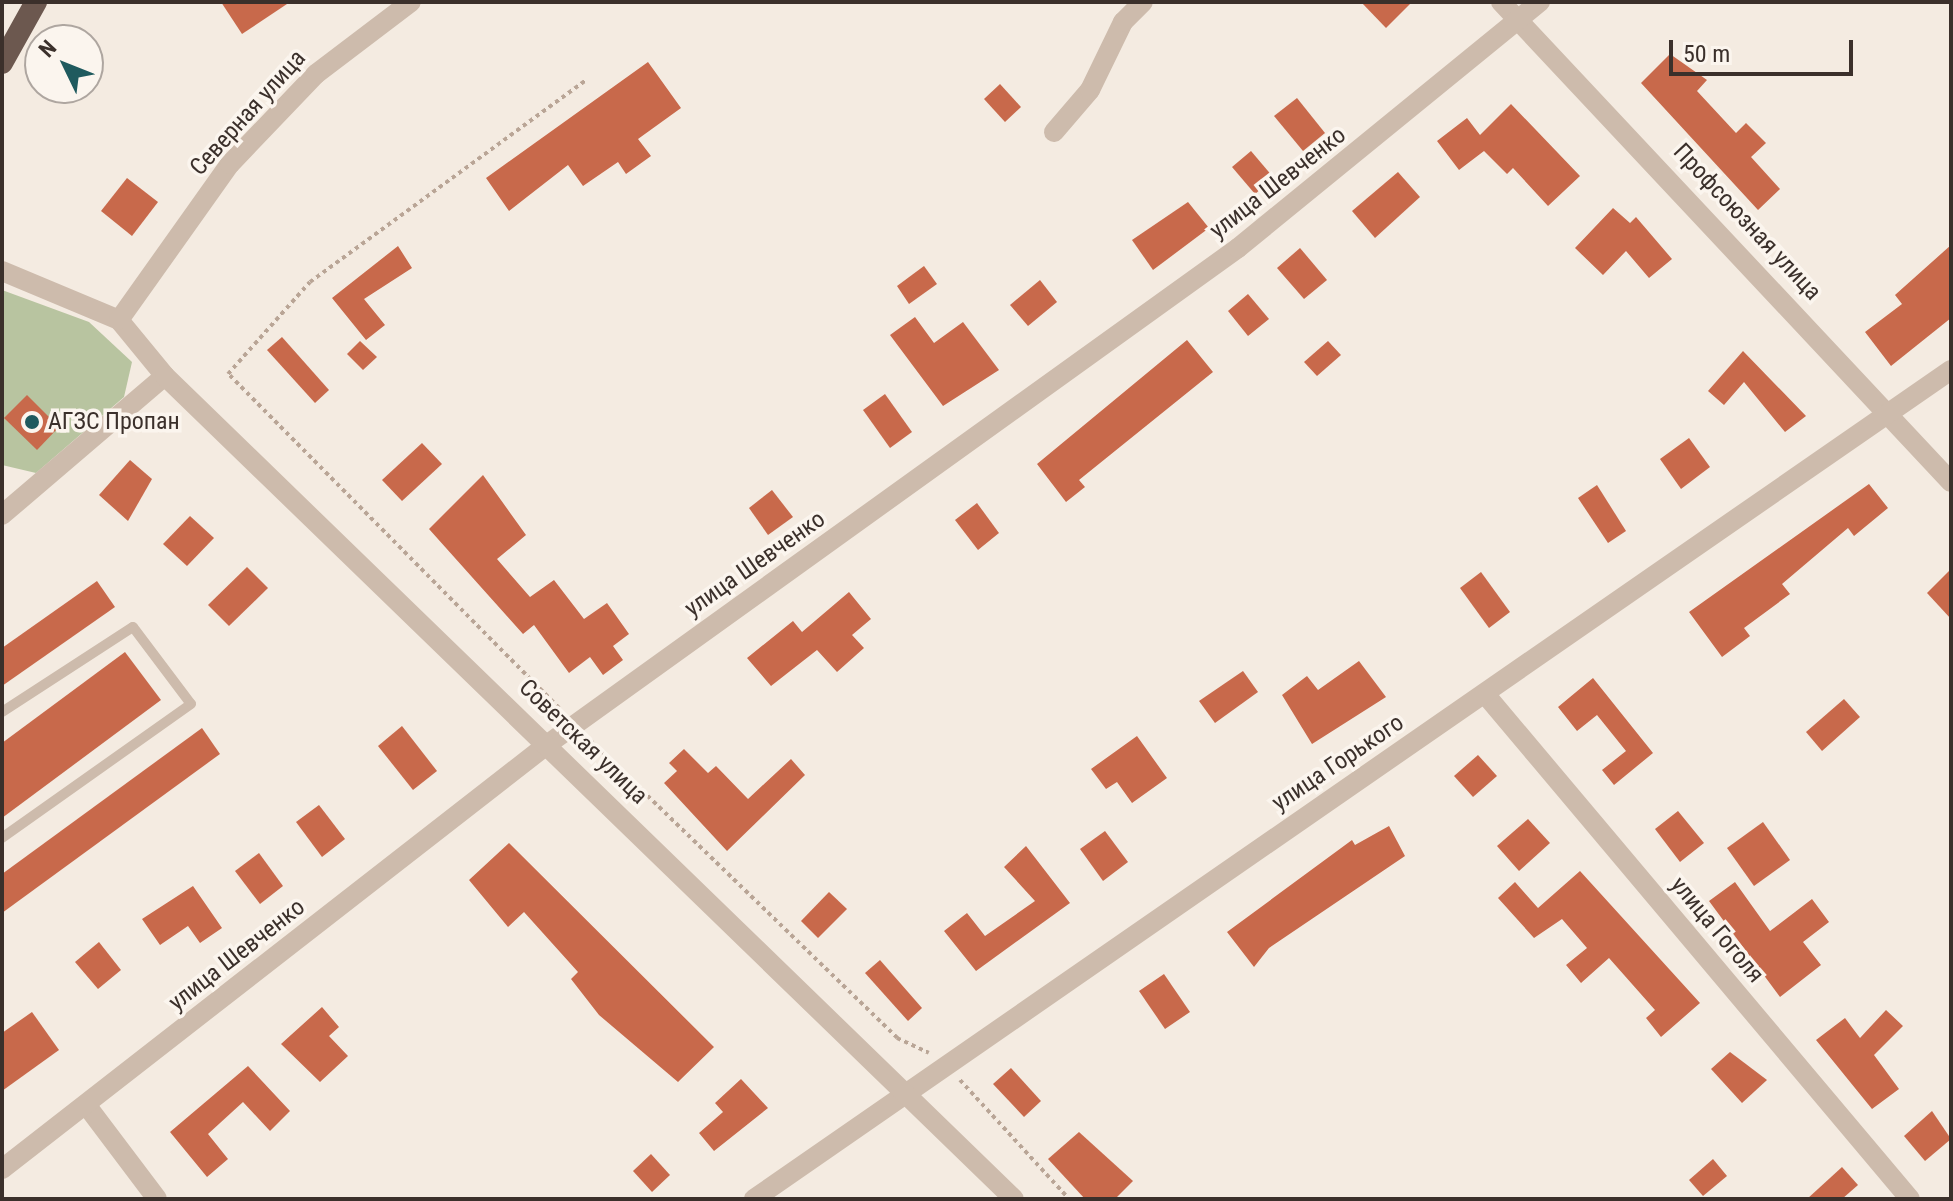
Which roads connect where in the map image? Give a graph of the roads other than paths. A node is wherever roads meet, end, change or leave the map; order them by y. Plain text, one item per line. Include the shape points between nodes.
1 (36, 2) edge
2 (411, 2) edge
3 (1143, 2) edge
4 (1501, 2) edge
5 (1540, 2) edge
6 (1518, 18) junction
7 (2, 63) edge
8 (1054, 132) dead end
9 (2, 271) edge
10 (119, 320) junction
11 (1951, 370) edge
12 (165, 376) junction
13 (1889, 413) junction
14 (1951, 482) edge
15 (4, 511) edge
16 (1485, 694) junction
17 (2, 712) edge
18 (548, 744) junction
19 (2, 838) edge
20 (903, 1092) junction
21 (87, 1106) junction
22 (2, 1169) edge
23 (157, 1199) edge
24 (754, 1199) edge
25 (1014, 1199) edge
26 (1910, 1199) edge

1 - 7 highway
2 - 10 street, Северная улица via 316,74 230,164
3 - 8 street via 1123,22 1090,90
4 - 6 street, Профсоюзная улица
5 - 6 street, улица Шевченко
6 - 13 street, Профсоюзная улица
6 - 18 street, улица Шевченко via 1238,248
9 - 10 street
10 - 12 street, Советская улица
11 - 13 street, улица Горького
12 - 15 street
12 - 18 street, Советская улица
13 - 14 street, Профсоюзная улица
13 - 16 street, улица Горького
16 - 20 street, улица Горького
16 - 26 street, улица Гоголя
17 - 19 lane via 111,635 133,627 191,704
18 - 20 street, Советская улица
18 - 21 street, улица Шевченко
20 - 24 street, улица Горького
20 - 25 street, Советская улица
21 - 22 street, улица Шевченко
21 - 23 street

